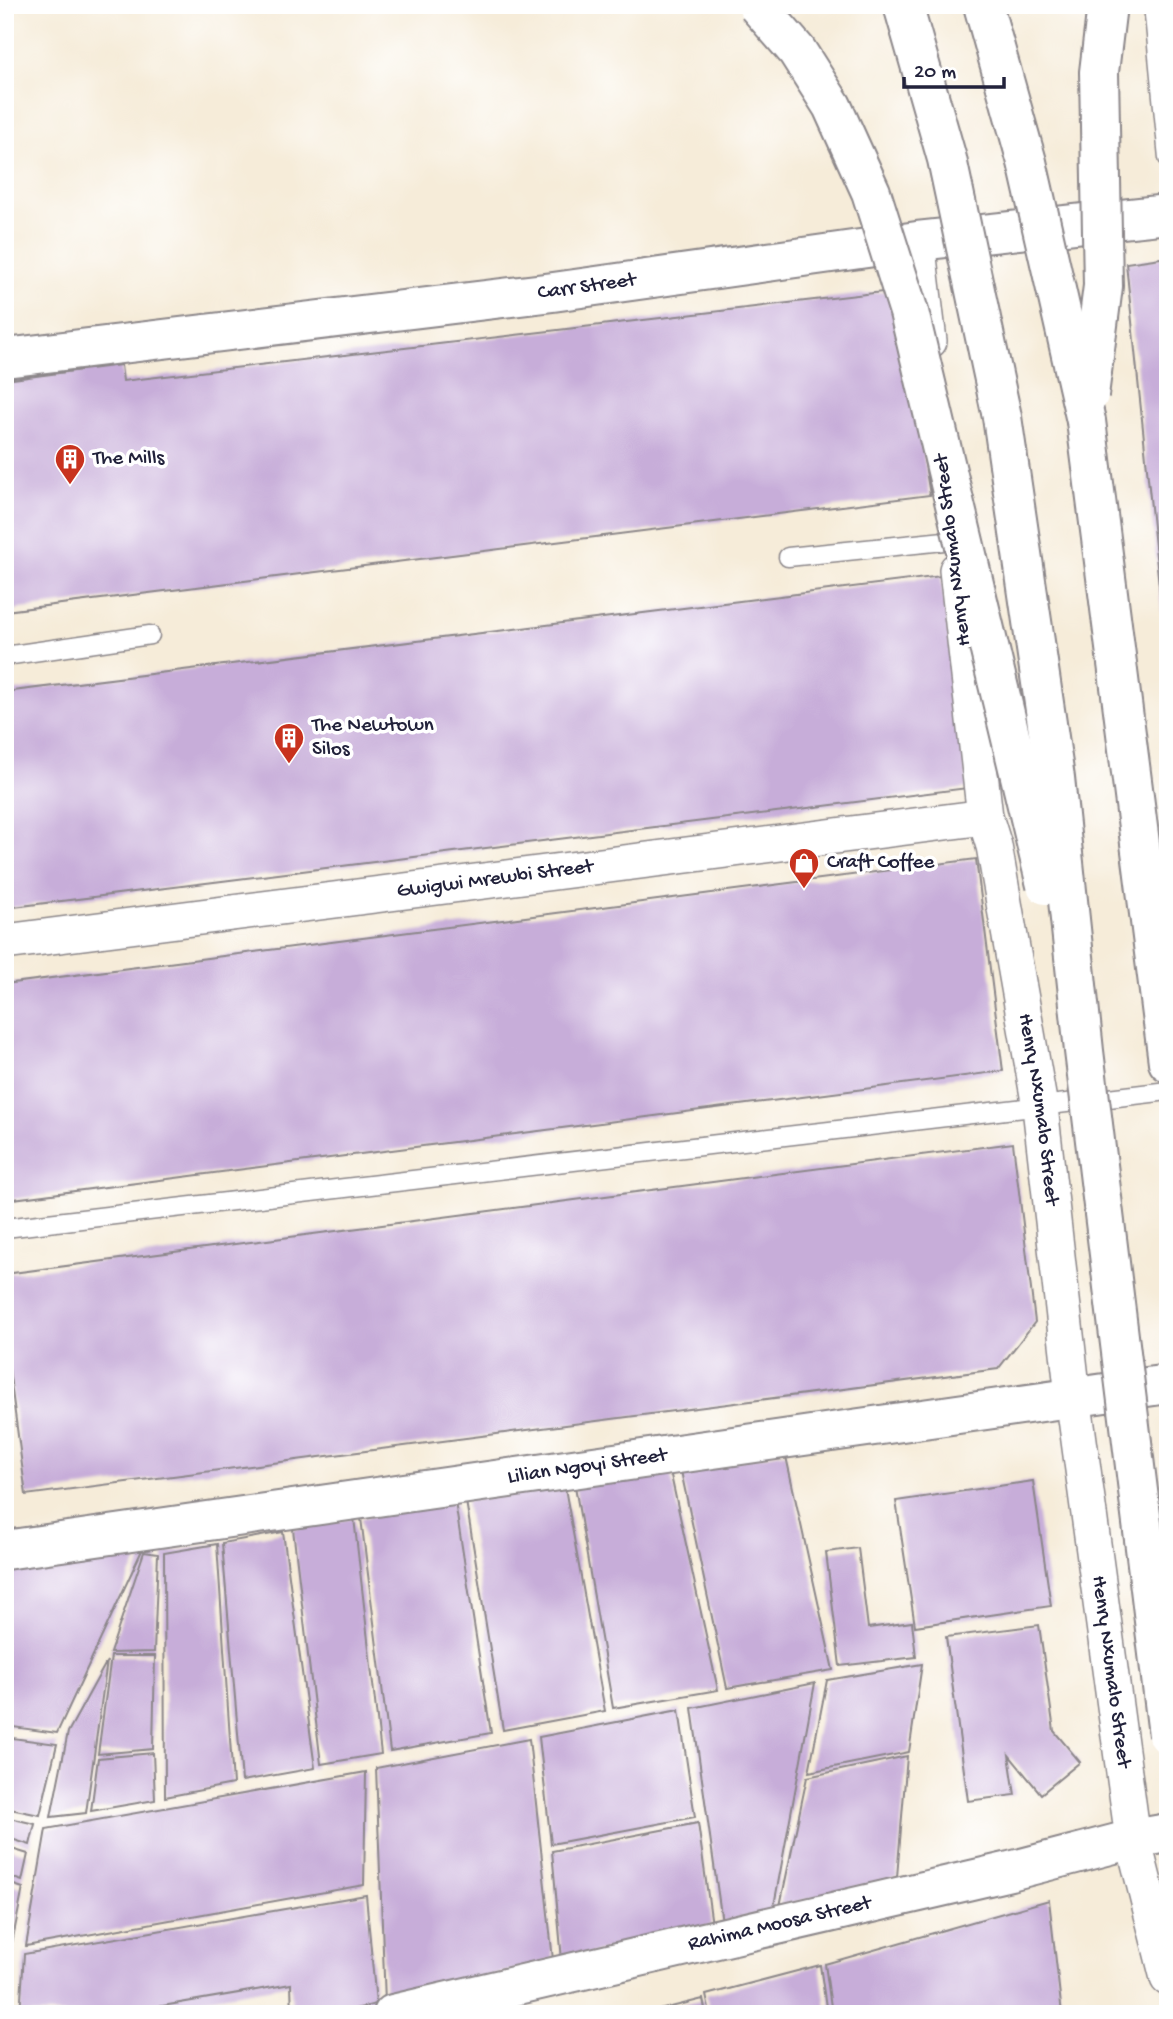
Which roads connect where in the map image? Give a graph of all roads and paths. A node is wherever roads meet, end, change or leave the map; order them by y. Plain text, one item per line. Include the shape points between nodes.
1 (757, 5) edge
2 (903, 5) edge
3 (983, 5) edge
4 (1107, 5) edge
5 (1153, 5) edge
6 (1168, 158) edge
7 (1168, 214) edge
8 (917, 241) junction
9 (5, 358) edge
10 (1086, 421) junction
11 (954, 540) junction
12 (788, 557) dead end
13 (150, 635) dead end
14 (5, 656) edge
15 (985, 817) junction
16 (5, 942) edge
17 (1084, 1051) junction
18 (1168, 1062) edge
19 (1168, 1091) edge
20 (1040, 1107) junction
21 (5, 1228) edge
22 (1168, 1384) edge
23 (1073, 1396) junction
24 (5, 1550) edge
25 (1168, 1735) edge
26 (1150, 1836) edge
27 (1168, 1978) edge
28 (414, 2011) edge

1 - 17 main road, bridge via 797,51 832,106 871,192 909,312
2 - 17 main road, bridge via 947,159 1002,417 1055,778
3 - 10 main road, bridge via 1027,162
4 - 10 main road, bridge via 1099,72 1103,286
5 - 6 lane
7 - 8 main road, Carr Street
8 - 9 main road, Carr Street via 553,292
8 - 11 street, Henry Nxumalo Street
10 - 18 main road
11 - 12 lane
11 - 15 street, Henry Nxumalo Street
13 - 14 lane
15 - 16 street, Gwigwi Mrewbi Street
15 - 20 street, Henry Nxumalo Street
17 - 25 main road, bridge
19 - 20 lane
20 - 21 lane
20 - 23 street, Henry Nxumalo Street
22 - 23 main road, Lilian Ngoyi Street
23 - 24 main road, Lilian Ngoyi Street
23 - 26 street, Henry Nxumalo Street
26 - 27 street, Henry Nxumalo Street
26 - 28 main road, Rahima Moosa Street

